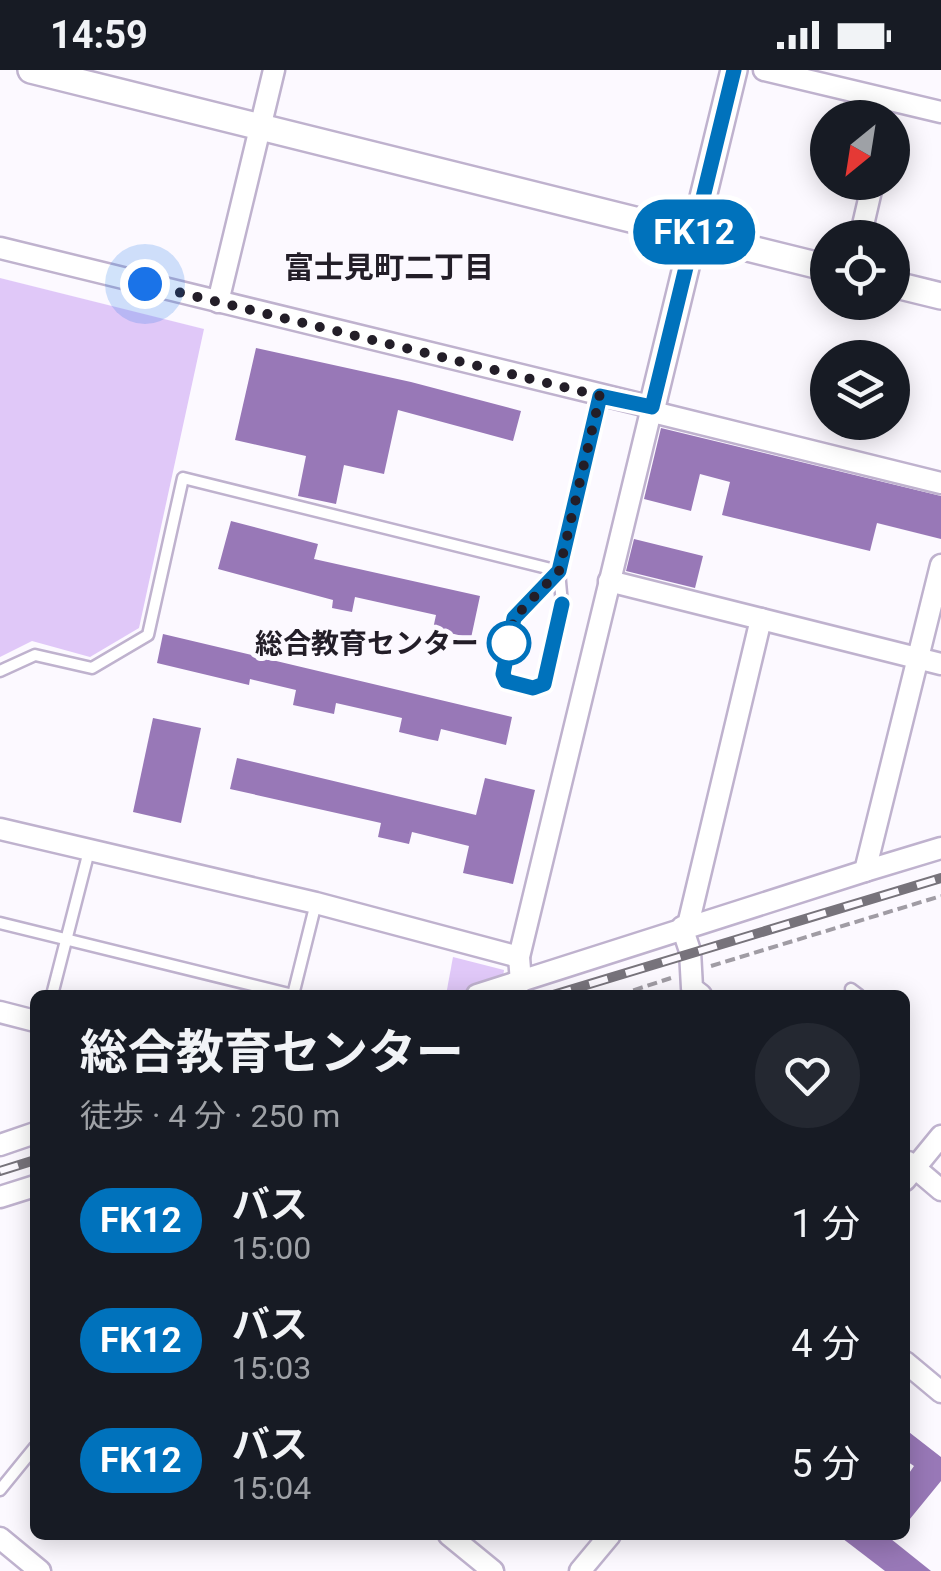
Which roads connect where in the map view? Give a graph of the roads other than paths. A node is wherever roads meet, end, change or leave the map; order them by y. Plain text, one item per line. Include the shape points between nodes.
1 (31, 70) edge
2 (274, 70) edge
3 (734, 70) edge
4 (764, 70) edge
5 (93, 77) edge
6 (862, 100) edge
7 (910, 110) edge
8 (941, 112) edge
9 (261, 125) junction
10 (694, 234) junction
11 (0, 248) edge
12 (810, 263) edge
13 (910, 288) edge
14 (941, 296) edge
15 (218, 302) junction
16 (600, 396) junction
17 (652, 407) junction
18 (941, 483) edge
19 (941, 565) edge
20 (559, 571) junction
21 (608, 581) junction
22 (761, 619) junction
23 (930, 662) edge
24 (0, 672) edge
25 (0, 829) edge
26 (941, 848) edge
27 (90, 850) junction
28 (865, 871) junction
29 (316, 904) junction
30 (0, 922) edge
31 (685, 926) junction
32 (66, 940) junction
33 (519, 956) junction
34 (521, 982) junction
35 (53, 990) edge
36 (272, 990) edge
37 (294, 990) edge
38 (495, 990) edge
39 (695, 990) edge
40 (0, 1012) edge
41 (30, 1020) edge
42 (30, 1135) edge
43 (941, 1136) edge
44 (0, 1144) edge
45 (910, 1167) edge
46 (910, 1170) edge
47 (30, 1188) edge
48 (941, 1190) edge
49 (0, 1197) edge
50 (910, 1366) edge
51 (941, 1392) edge
52 (30, 1453) edge
53 (0, 1490) edge
54 (0, 1538) edge
55 (455, 1540) edge
56 (606, 1540) edge
57 (40, 1571) edge
58 (493, 1571) edge
59 (580, 1571) edge

1 - 5 street
2 - 9 street
3 - 10 street
4 - 6 street
5 - 9 street
7 - 8 street
9 - 10 street
9 - 15 street
10 - 12 street
10 - 17 street
11 - 15 street
13 - 14 street
15 - 16 street
16 - 17 street
16 - 20 lane
17 - 18 street
17 - 21 street
19 - 23 street
20 - 20 lane via 562,604 544,684 510,684 503,674 514,618
20 - 24 lane via 183,478 148,635 92,668 35,655
21 - 22 street
21 - 33 street
22 - 23 street
22 - 31 street
23 - 28 street
25 - 27 street
26 - 28 street
27 - 29 street
27 - 32 lane
28 - 31 street
29 - 33 street
29 - 37 lane
30 - 32 lane
31 - 34 street
31 - 39 street
32 - 35 lane
32 - 36 lane
33 - 34 street
34 - 38 street
40 - 41 street
42 - 44 street
43 - 45 street
46 - 48 street
47 - 49 street
50 - 51 street
52 - 53 lane
54 - 57 street
55 - 58 street
56 - 59 street

